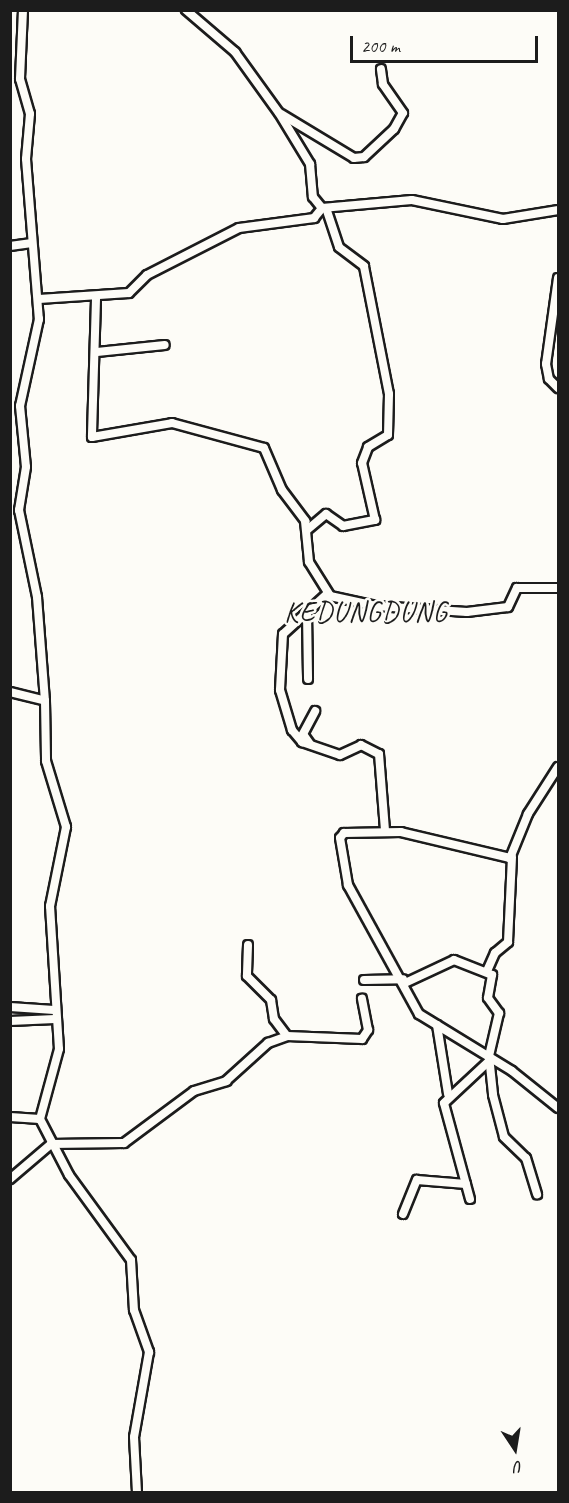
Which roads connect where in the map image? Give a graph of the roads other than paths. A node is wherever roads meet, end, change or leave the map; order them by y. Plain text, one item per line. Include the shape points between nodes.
1 (23, 10) edge
2 (186, 10) edge
3 (381, 69) dead end
4 (278, 112) junction
5 (324, 208) junction
6 (558, 210) edge
7 (32, 243) junction
8 (10, 246) edge
9 (558, 278) edge
10 (39, 299) junction
11 (96, 299) junction
12 (165, 345) dead end
13 (97, 352) junction
14 (558, 388) edge
15 (307, 530) junction
16 (558, 588) edge
17 (327, 594) junction
18 (307, 613) junction
19 (308, 679) dead end
20 (10, 692) edge
21 (45, 700) junction
22 (315, 711) dead end
23 (314, 746) junction
24 (558, 767) edge
25 (385, 830) junction
26 (512, 857) junction
27 (248, 945) dead end
28 (487, 971) junction
29 (364, 980) dead end
30 (404, 981) junction
31 (362, 999) dead end
32 (10, 1007) edge
33 (55, 1015) junction
34 (10, 1021) edge
35 (437, 1025) junction
36 (287, 1036) junction
37 (488, 1059) junction
38 (448, 1094) junction
39 (558, 1108) edge
40 (10, 1117) edge
41 (40, 1119) junction
42 (51, 1144) junction
43 (10, 1179) edge
44 (466, 1184) junction
45 (537, 1194) dead end
46 (470, 1199) dead end
47 (403, 1214) dead end
48 (137, 1492) edge

1 - 7 street via 20,79 30,114 26,159
2 - 4 street via 235,52
3 - 4 street via 383,84 403,113 394,129 364,157 354,158
4 - 5 street via 310,164 313,197
5 - 6 street via 412,200 503,219
5 - 11 street via 314,218 238,228 147,275 129,293
5 - 15 street via 339,247 364,267 388,394 388,435 370,445 362,463 375,520 343,526 326,514
7 - 8 street
7 - 10 street
9 - 14 street via 546,364 549,379
10 - 11 street
10 - 21 street via 20,406 26,467 19,510 37,597
11 - 13 street
12 - 13 street
13 - 15 street via 92,437 172,423 254,443 269,453 282,490
15 - 17 street via 309,562
16 - 17 street via 517,588 508,607 467,612 376,606
17 - 18 street
18 - 19 street
18 - 23 street via 282,634 279,674 294,734
20 - 21 street
21 - 33 street via 46,761 66,827 50,906
22 - 23 street via 303,734
23 - 25 street via 340,755 361,745 379,754
24 - 26 street via 528,814
25 - 26 street
25 - 30 street via 344,832 340,838 348,885
26 - 28 street via 508,942 495,952
27 - 36 street via 247,976 271,1000 274,1019
28 - 30 street via 454,960
28 - 37 street via 494,981 488,998 499,1011
29 - 30 street
30 - 35 street via 416,1011
31 - 36 street via 368,1030 362,1039
32 - 33 street
33 - 34 street
33 - 41 street via 58,1062
35 - 37 street
35 - 38 street
36 - 42 street via 260,1048 226,1081 194,1091 124,1143
37 - 38 street
37 - 39 street
37 - 45 street via 504,1137 526,1158
38 - 44 street via 444,1103
40 - 41 street
41 - 42 street
42 - 43 street
42 - 48 street via 131,1260 134,1310 149,1352 134,1437
44 - 46 street
44 - 47 street via 417,1180

